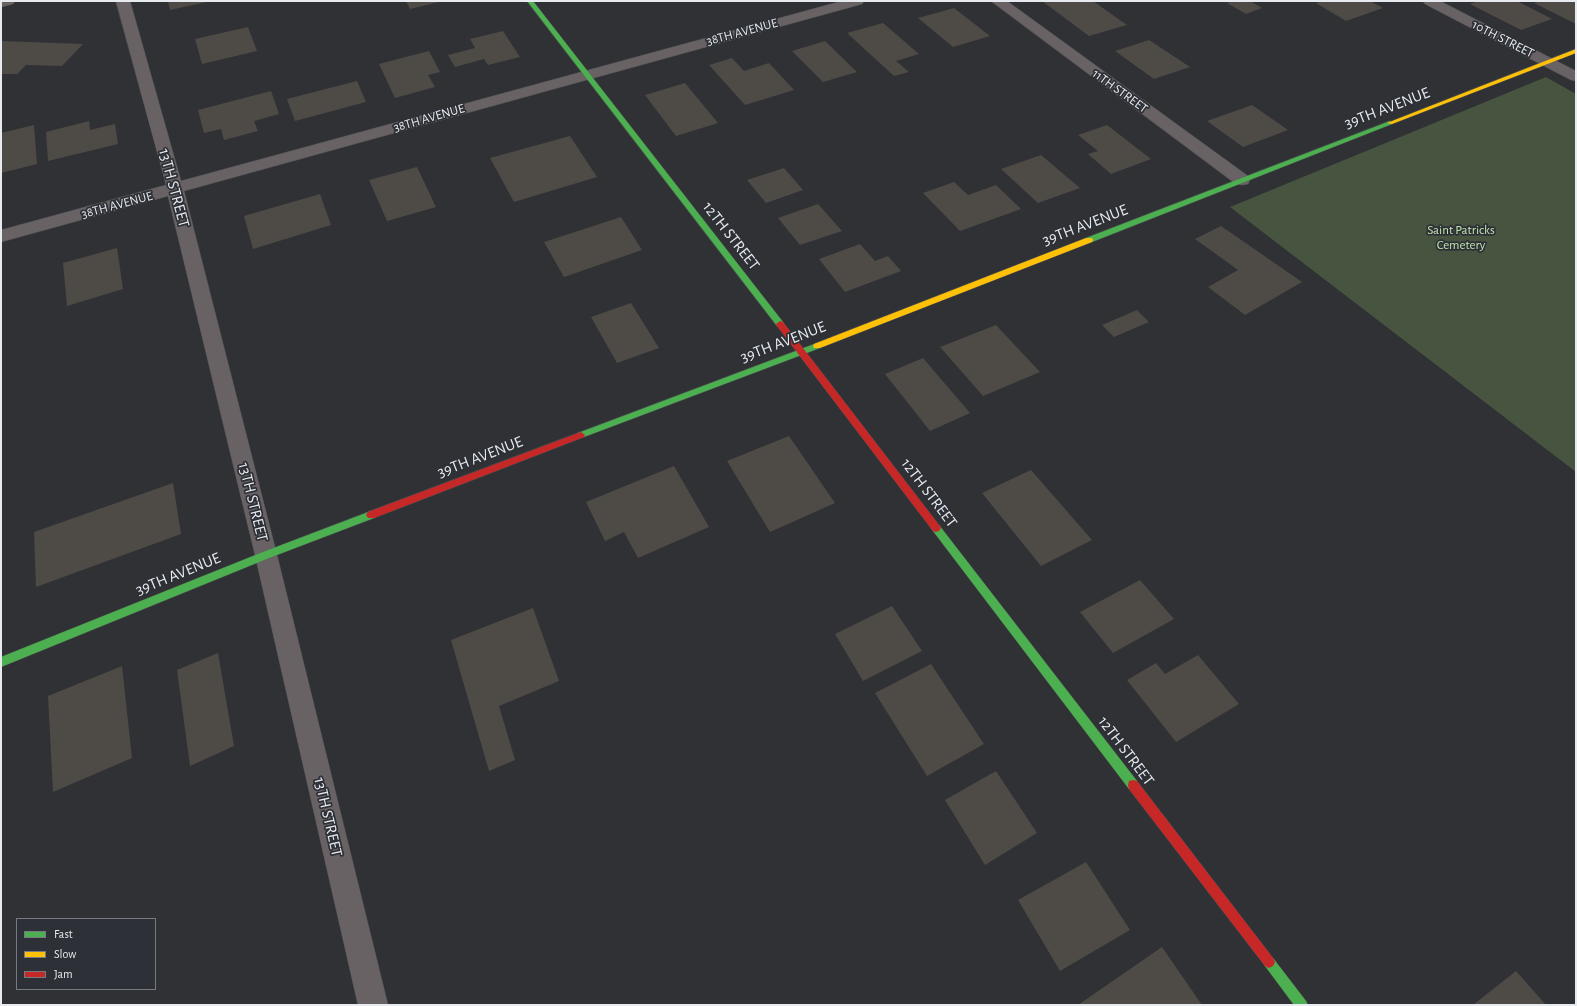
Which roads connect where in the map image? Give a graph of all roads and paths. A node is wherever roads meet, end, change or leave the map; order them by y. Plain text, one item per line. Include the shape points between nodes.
1 (8, 1) edge
2 (123, 1) edge
3 (530, 1) edge
4 (857, 1) edge
5 (998, 1) edge
6 (1430, 1) edge
7 (1, 2) edge
8 (1576, 51) edge
9 (1547, 62) junction
10 (586, 74) junction
11 (1576, 77) edge
12 (1242, 180) junction
13 (175, 189) junction
14 (1, 236) edge
15 (801, 352) junction
16 (266, 555) junction
17 (1, 662) edge
18 (373, 1005) edge
19 (1302, 1005) edge

1 - 7 street
2 - 13 street, 13TH STREET
3 - 10 street, 12TH STREET
4 - 10 street, 38TH AVENUE
5 - 12 street, 11TH STREET
6 - 9 street, 10TH STREET
8 - 9 street, 39TH AVENUE
9 - 11 street, 10TH STREET
9 - 12 street, 39TH AVENUE
10 - 13 street, 38TH AVENUE
10 - 15 street, 12TH STREET
12 - 15 street, 39TH AVENUE
13 - 14 street, 38TH AVENUE
13 - 16 street, 13TH STREET
15 - 16 street, 39TH AVENUE
15 - 19 street, 12TH STREET
16 - 17 street, 39TH AVENUE
16 - 18 street, 13TH STREET

